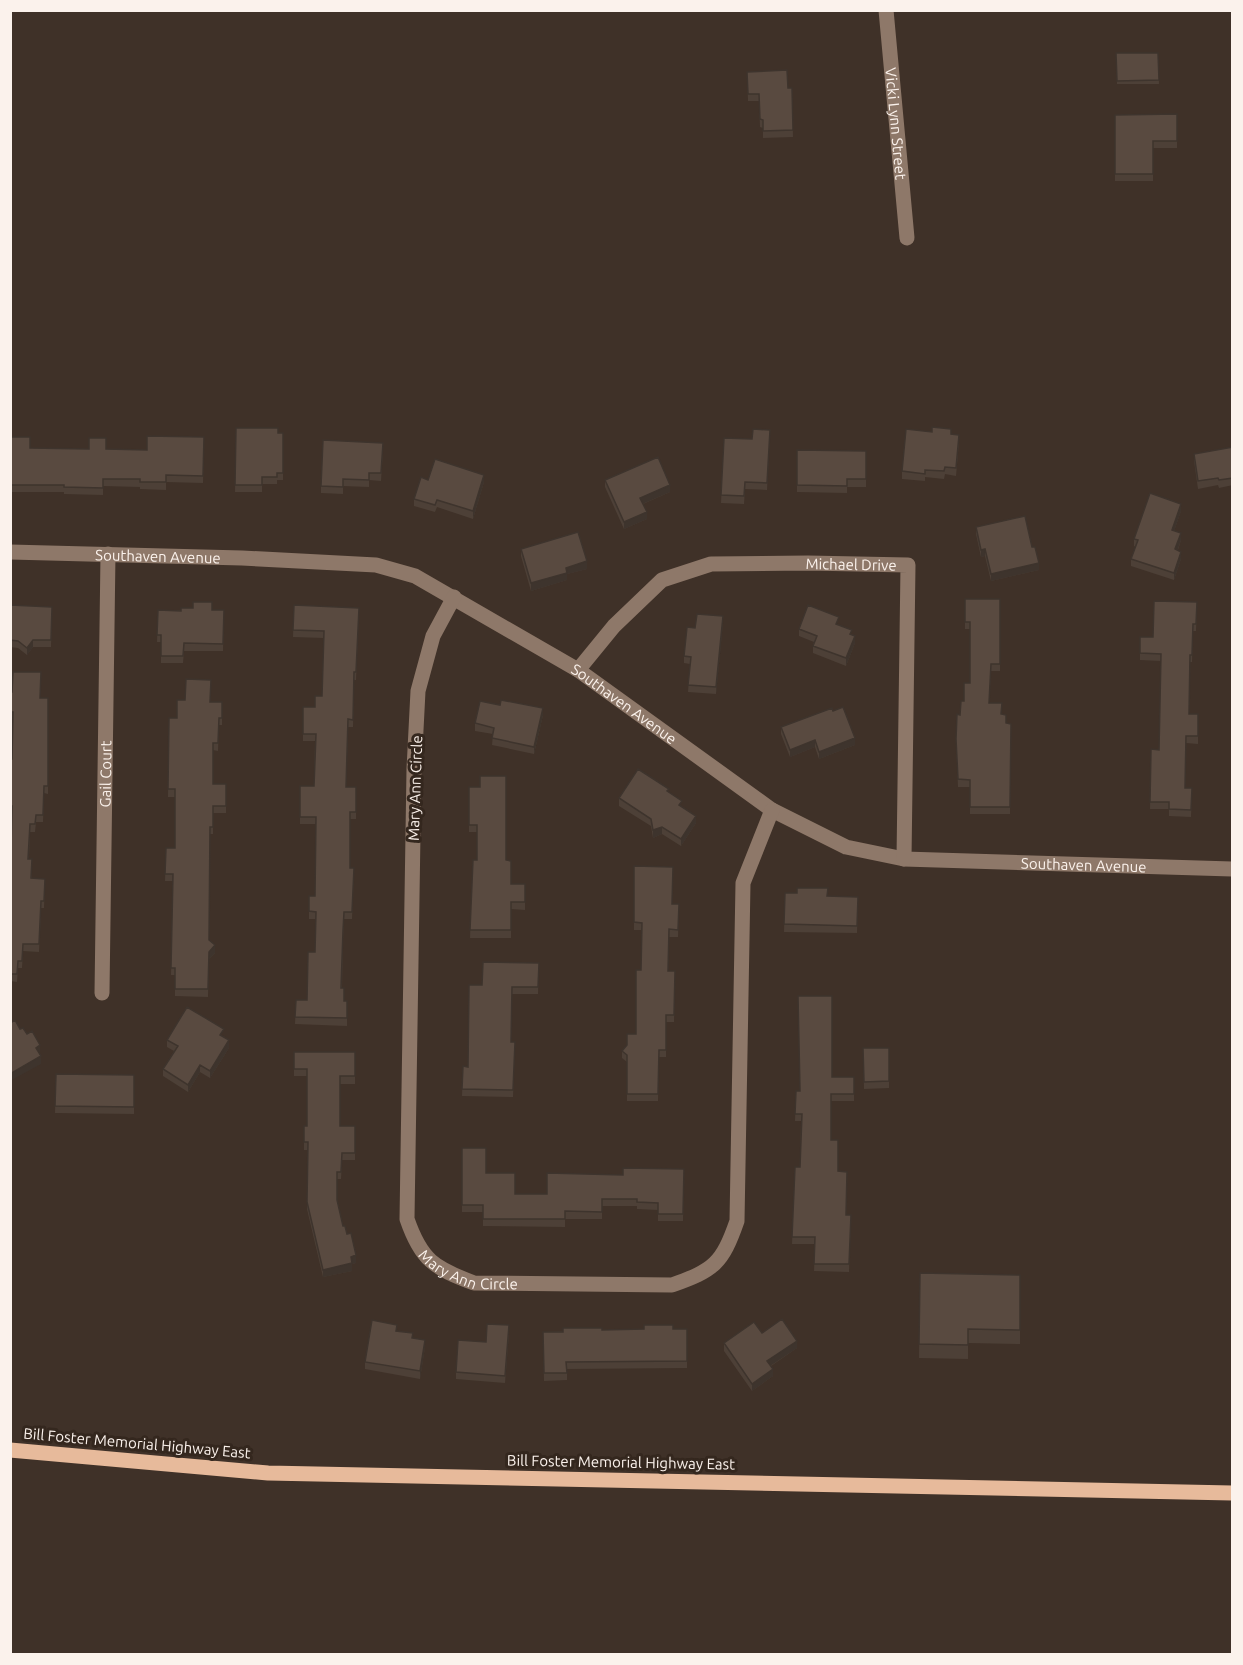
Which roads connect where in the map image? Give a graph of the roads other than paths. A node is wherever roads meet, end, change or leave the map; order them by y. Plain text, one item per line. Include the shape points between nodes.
1 (886, 10) edge
2 (907, 238) dead end
3 (10, 552) edge
4 (108, 554) junction
5 (454, 597) junction
6 (578, 670) junction
7 (772, 810) junction
8 (904, 860) junction
9 (1233, 869) edge
10 (102, 993) dead end
11 (10, 1450) edge
12 (1233, 1493) edge

1 - 2 street, Vicki Lynn Street
3 - 4 street, Southaven Avenue
4 - 5 street, Southaven Avenue via 376,565 415,576
4 - 10 street, Gail Court
5 - 6 street, Southaven Avenue
5 - 7 street, Mary Ann Circle via 433,636 418,691 407,1219 424,1256 446,1272 474,1283 672,1285 697,1276 718,1262 736,1221 743,883
6 - 7 street, Southaven Avenue
6 - 8 street, Michael Drive via 614,626 662,580 711,564 908,565
7 - 8 street, Southaven Avenue via 846,847
8 - 9 street, Southaven Avenue
11 - 12 main road, Bill Foster Memorial Highway East via 268,1473

